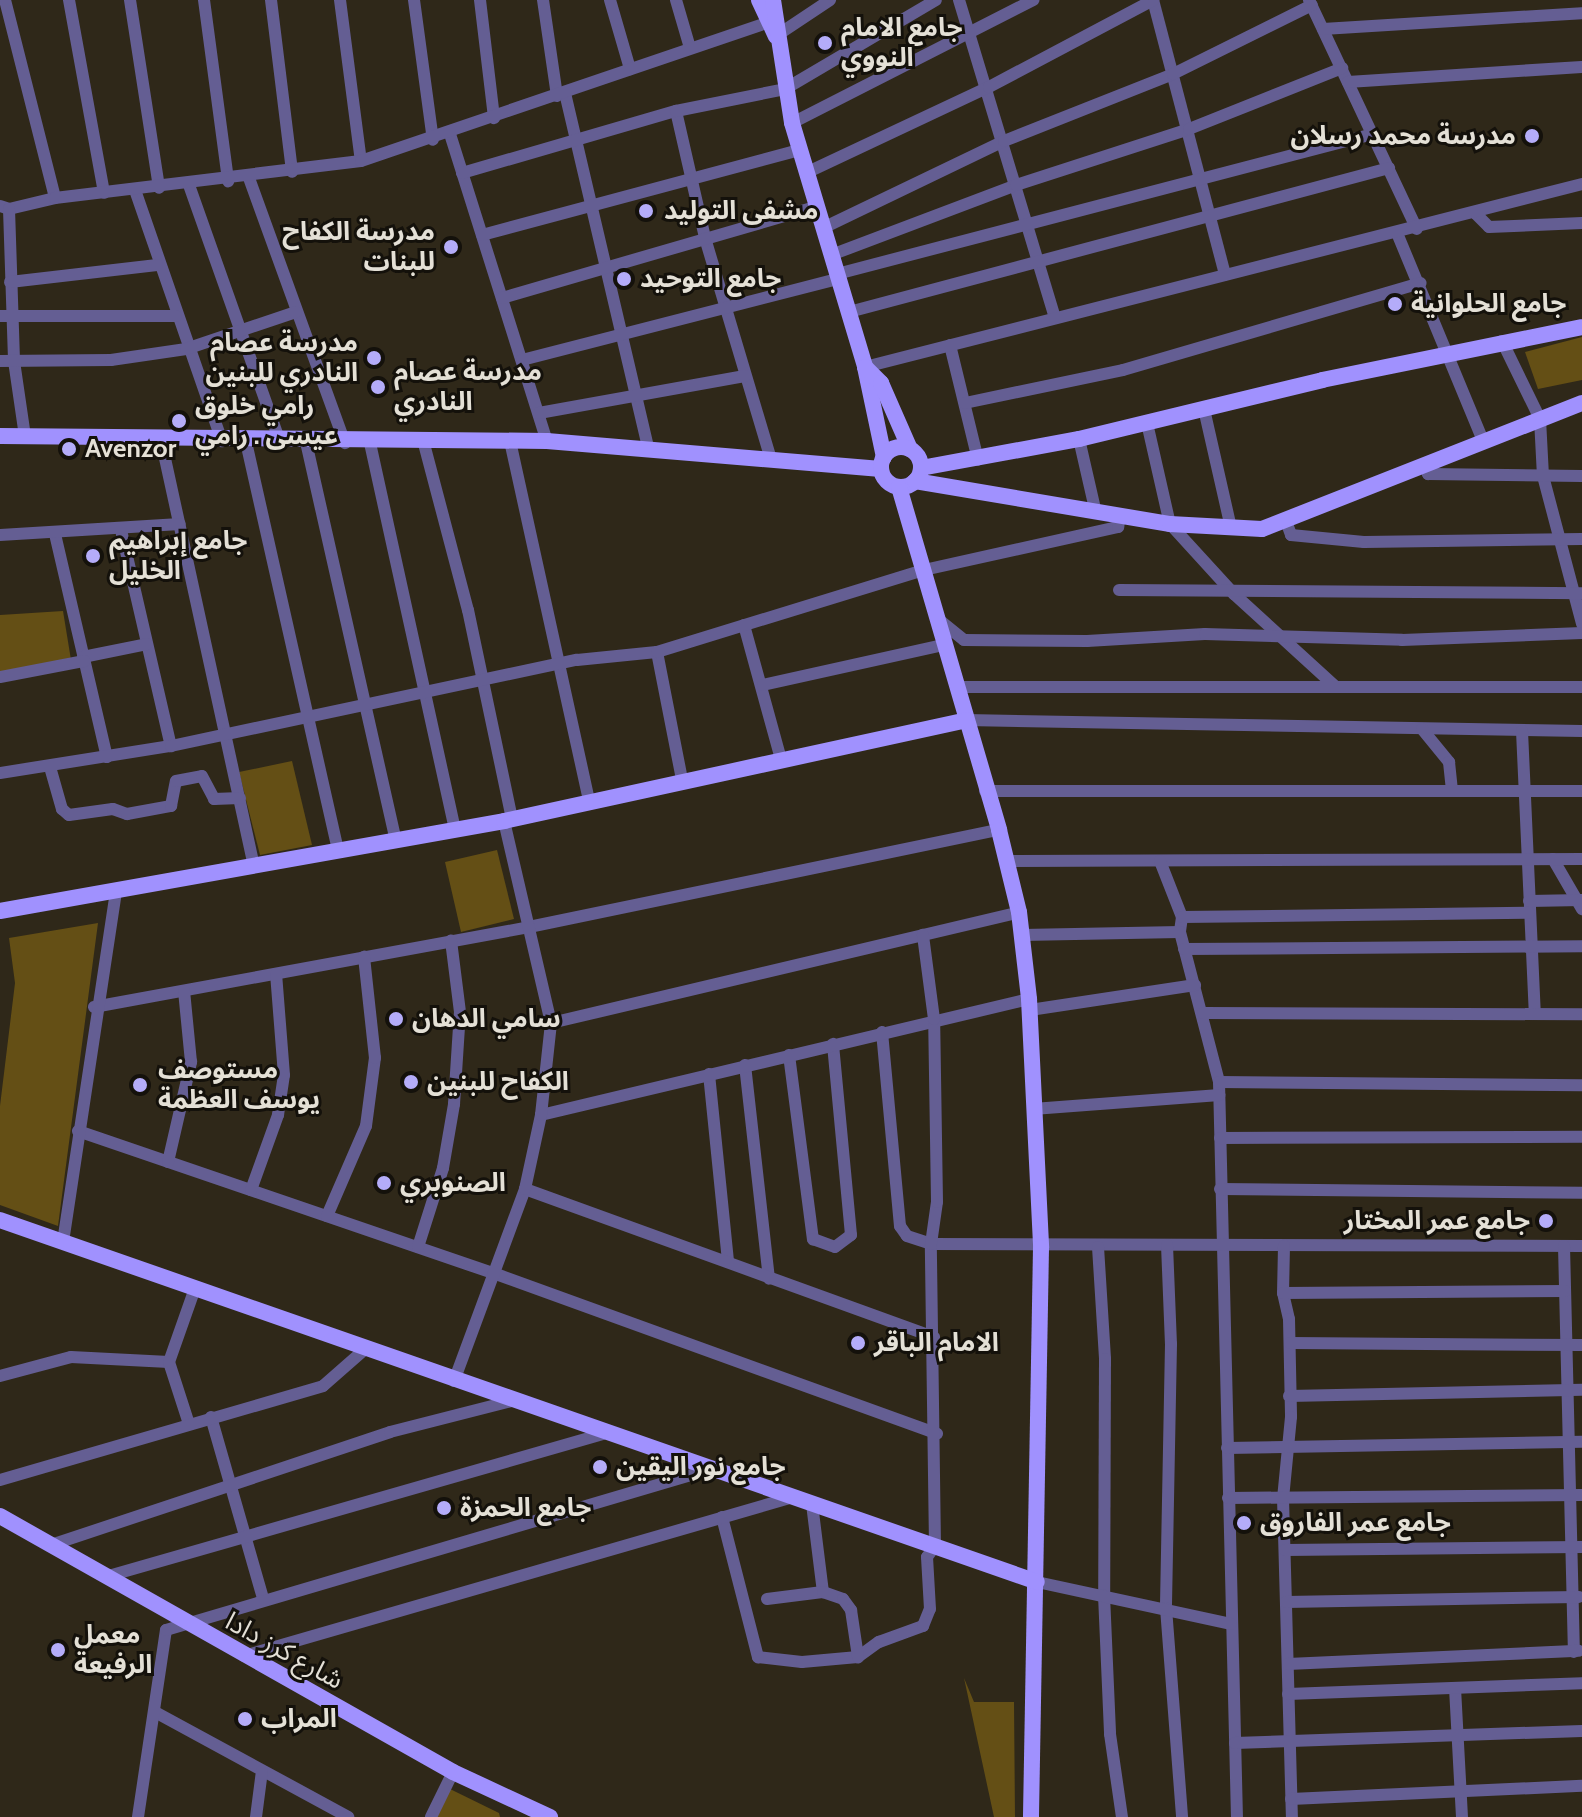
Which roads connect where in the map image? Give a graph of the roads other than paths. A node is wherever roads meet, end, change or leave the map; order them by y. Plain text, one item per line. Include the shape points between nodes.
1 (5, 0) edge
2 (69, 0) edge
3 (130, 0) edge
4 (204, 0) edge
5 (271, 0) edge
6 (340, 0) edge
7 (414, 0) edge
8 (480, 0) edge
9 (543, 0) edge
10 (610, 0) edge
11 (676, 0) edge
12 (759, 0) edge
13 (773, 0) edge
14 (830, 0) edge
15 (936, 0) edge
16 (959, 0) edge
17 (1033, 0) edge
18 (1153, 0) edge
19 (1310, 2) edge
20 (1582, 13) edge
21 (1323, 29) junction
22 (771, 30) junction
23 (968, 33) junction
24 (690, 48) junction
25 (1582, 67) edge
26 (1342, 68) junction
27 (630, 69) junction
28 (1173, 74) junction
29 (1348, 82) junction
30 (989, 87) junction
31 (785, 89) junction
32 (561, 94) junction
33 (676, 111) junction
34 (494, 118) junction
35 (792, 123) junction
36 (1189, 129) junction
37 (450, 134) junction
38 (1373, 134) junction
39 (433, 140) junction
40 (576, 140) junction
41 (1004, 141) junction
42 (800, 150) junction
43 (361, 161) junction
44 (1389, 168) junction
45 (292, 172) junction
46 (808, 172) junction
47 (462, 173) junction
48 (249, 178) junction
49 (228, 181) junction
50 (1202, 181) junction
51 (695, 182) junction
52 (1582, 184) edge
53 (189, 185) junction
54 (1016, 185) junction
55 (159, 188) junction
56 (135, 190) junction
57 (104, 193) junction
58 (55, 198) junction
59 (816, 207) junction
60 (592, 208) junction
61 (3, 210) edge
62 (1476, 214) junction
63 (1208, 215) junction
64 (1026, 222) junction
65 (1582, 223) edge
66 (823, 228) junction
67 (1417, 229) junction
68 (1397, 233) junction
69 (482, 235) junction
70 (705, 238) junction
71 (831, 255) junction
72 (1037, 263) junction
73 (157, 265) junction
74 (607, 271) junction
75 (1225, 275) junction
76 (838, 276) junction
77 (10, 282) junction
78 (1421, 283) junction
79 (502, 298) junction
80 (724, 307) junction
81 (296, 312) junction
82 (849, 312) junction
83 (7, 316) edge
84 (176, 316) junction
85 (1055, 318) junction
86 (1582, 327) edge
87 (239, 332) junction
88 (622, 334) junction
89 (1502, 341) junction
90 (950, 345) junction
91 (186, 349) junction
92 (1447, 352) junction
93 (522, 360) junction
94 (0, 361) edge
95 (14, 361) junction
96 (865, 367) junction
97 (745, 376) junction
98 (638, 398) junction
99 (965, 403) junction
100 (1582, 403) edge
101 (1204, 409) junction
102 (539, 413) junction
103 (1540, 419) junction
104 (1147, 423) junction
105 (0, 436) edge
106 (25, 436) junction
107 (1079, 439) junction
108 (161, 440) junction
109 (423, 440) junction
110 (222, 441) junction
111 (510, 441) junction
112 (547, 441) junction
113 (1483, 441) junction
114 (246, 442) junction
115 (280, 442) junction
116 (306, 442) junction
117 (345, 443) junction
118 (370, 443) junction
119 (910, 449) junction
120 (649, 450) junction
121 (771, 460) junction
122 (978, 460) junction
123 (883, 463) junction
124 (1424, 465) junction
125 (918, 474) junction
126 (1543, 476) junction
127 (1582, 476) edge
128 (899, 487) junction
129 (1096, 513) junction
130 (1120, 517) junction
131 (1286, 521) junction
132 (180, 524) junction
133 (1170, 524) junction
134 (1231, 528) junction
135 (121, 530) junction
136 (55, 534) junction
137 (0, 535) edge
138 (1559, 538) junction
139 (1582, 539) edge
140 (924, 570) junction
141 (1119, 590) dead end
142 (1579, 593) edge
143 (1234, 594) junction
144 (938, 619) junction
145 (1582, 624) edge
146 (744, 625) junction
147 (1582, 633) edge
148 (1282, 636) junction
149 (147, 644) junction
150 (944, 645) junction
151 (657, 652) junction
152 (84, 659) junction
153 (559, 666) junction
154 (0, 677) edge
155 (480, 682) junction
156 (763, 685) junction
157 (958, 687) junction
158 (1336, 687) junction
159 (1582, 687) edge
160 (423, 693) junction
161 (365, 705) junction
162 (309, 717) junction
163 (966, 720) junction
164 (1422, 729) junction
165 (1522, 731) junction
166 (1582, 731) edge
167 (226, 734) junction
168 (171, 746) junction
169 (107, 757) junction
170 (781, 759) junction
171 (50, 767) junction
172 (0, 773) edge
173 (682, 779) junction
174 (985, 791) junction
175 (1452, 791) junction
176 (1523, 791) junction
177 (1582, 791) edge
178 (240, 798) junction
179 (589, 800) junction
180 (508, 820) junction
181 (455, 829) junction
182 (999, 830) junction
183 (396, 840) junction
184 (338, 850) junction
185 (1553, 859) junction
186 (1582, 859) edge
187 (1527, 860) junction
188 (1006, 861) junction
189 (1160, 861) junction
190 (254, 865) junction
191 (116, 890) junction
192 (1580, 903) edge
193 (1529, 907) junction
194 (0, 911) edge
195 (1019, 912) junction
196 (1182, 917) junction
197 (529, 927) junction
198 (1180, 932) junction
199 (923, 935) junction
200 (1022, 935) junction
201 (451, 941) junction
202 (1531, 946) junction
203 (1582, 946) edge
204 (1184, 949) junction
205 (364, 957) junction
206 (276, 974) junction
207 (1195, 985) junction
208 (184, 991) junction
209 (1029, 1005) junction
210 (94, 1007) junction
211 (1203, 1013) junction
212 (1535, 1013) junction
213 (1582, 1014) edge
214 (934, 1019) junction
215 (551, 1023) junction
216 (882, 1032) junction
217 (833, 1044) junction
218 (789, 1055) junction
219 (745, 1065) junction
220 (709, 1074) junction
221 (1582, 1085) edge
222 (1219, 1088) junction
223 (1033, 1109) junction
224 (541, 1115) junction
225 (78, 1131) junction
226 (1582, 1137) edge
227 (1220, 1138) junction
228 (168, 1162) junction
229 (525, 1189) junction
230 (1220, 1189) junction
231 (251, 1190) junction
232 (1582, 1193) edge
233 (327, 1216) junction
234 (0, 1220) edge
235 (63, 1242) junction
236 (1221, 1242) junction
237 (931, 1244) junction
238 (1167, 1245) junction
239 (1284, 1246) junction
240 (1564, 1246) junction
241 (1582, 1246) edge
242 (418, 1247) junction
243 (1098, 1247) junction
244 (1041, 1248) junction
245 (728, 1262) junction
246 (496, 1274) junction
247 (769, 1279) junction
248 (195, 1288) junction
249 (1565, 1291) junction
250 (1283, 1293) junction
251 (1568, 1316) junction
252 (1582, 1316) edge
253 (934, 1337) junction
254 (1290, 1343) junction
255 (1567, 1345) junction
256 (1582, 1345) edge
257 (364, 1350) junction
258 (169, 1362) junction
259 (0, 1376) edge
260 (454, 1381) junction
261 (1567, 1390) junction
262 (1582, 1390) edge
263 (1289, 1396) junction
264 (512, 1401) junction
265 (211, 1417) junction
266 (189, 1424) junction
267 (603, 1434) junction
268 (937, 1434) junction
269 (1577, 1442) edge
270 (1227, 1448) junction
271 (1287, 1448) junction
272 (708, 1470) junction
273 (0, 1480) edge
274 (231, 1485) junction
275 (1577, 1495) edge
276 (790, 1498) junction
277 (1228, 1498) junction
278 (1283, 1498) junction
279 (812, 1504) junction
280 (0, 1516) edge
281 (722, 1517) junction
282 (244, 1537) junction
283 (51, 1545) junction
284 (935, 1546) junction
285 (1577, 1547) edge
286 (1285, 1550) junction
287 (105, 1577) junction
288 (1037, 1582) junction
289 (823, 1592) junction
290 (1104, 1595) junction
291 (263, 1598) junction
292 (1578, 1598) edge
293 (767, 1599) dead end
294 (1286, 1602) junction
295 (1166, 1608) junction
296 (183, 1622) junction
297 (1231, 1624) junction
298 (1578, 1651) edge
299 (244, 1656) junction
300 (858, 1657) junction
301 (1288, 1664) junction
302 (1582, 1683) edge
303 (1455, 1688) junction
304 (1288, 1694) junction
305 (155, 1712) junction
306 (1582, 1731) edge
307 (1457, 1736) junction
308 (1290, 1741) junction
309 (1235, 1743) junction
310 (262, 1771) junction
311 (453, 1772) junction
312 (1582, 1786) edge
313 (1460, 1792) junction
314 (1291, 1799) junction
315 (345, 1816) edge
316 (138, 1817) edge
317 (256, 1817) edge
318 (431, 1817) edge
319 (550, 1817) edge
320 (1031, 1817) edge
321 (1122, 1817) edge
322 (1182, 1817) edge
323 (1237, 1817) edge
324 (1292, 1817) edge
325 (1462, 1817) edge

1 - 58 street
2 - 57 street
3 - 55 street
4 - 49 street
5 - 45 street
6 - 43 street
7 - 39 street
8 - 34 street
9 - 32 street
10 - 27 street
11 - 24 street
12 - 22 main road
13 - 22 main road
14 - 22 street
15 - 31 street
16 - 23 street
17 - 23 street
18 - 28 street
18 - 30 street
19 - 21 street
19 - 28 street
20 - 21 street
21 - 26 street
22 - 24 street
22 - 31 main road
23 - 30 street
23 - 35 street
24 - 27 street
25 - 29 street
26 - 29 street
26 - 36 street
27 - 32 street
28 - 36 street
28 - 41 street
29 - 38 street
30 - 41 street
30 - 46 street
31 - 33 street
31 - 35 main road
32 - 34 street
32 - 40 street
33 - 40 street
33 - 51 street
34 - 37 street
35 - 42 main road
36 - 50 street
36 - 54 street
37 - 39 street
37 - 47 street
38 - 44 street
38 - 50 street
39 - 43 street
40 - 47 street
40 - 60 street
41 - 54 street
41 - 66 street
42 - 46 main road
42 - 51 street
43 - 45 street
44 - 63 street
44 - 67 street
45 - 48 street
46 - 59 main road
47 - 69 street
48 - 49 street
48 - 81 street
49 - 53 street
50 - 63 street
50 - 64 street
51 - 60 street
51 - 70 street
52 - 62 street
53 - 55 street
53 - 87 street
54 - 64 street
54 - 71 street
55 - 56 street
56 - 57 street
56 - 73 street
57 - 58 street
58 - 61 street
59 - 66 main road
59 - 70 street
60 - 69 street
60 - 74 street
61 - 77 street
62 - 65 street via 1489,227
62 - 67 street
63 - 72 street
63 - 75 street
64 - 72 street
64 - 76 street
66 - 71 main road
67 - 68 street
68 - 75 street
68 - 78 street
69 - 79 street
70 - 74 street
70 - 80 street
71 - 76 main road
72 - 82 street
72 - 85 street
73 - 77 street
73 - 84 street
74 - 79 street
74 - 88 street
75 - 85 street
76 - 80 street
76 - 82 main road
77 - 83 street
78 - 92 street
78 - 99 street via 1123,370
79 - 93 street
80 - 88 street
80 - 97 street
81 - 87 street
81 - 117 street
82 - 96 main road
83 - 84 street
83 - 95 street
84 - 91 street
85 - 90 street
86 - 89 main road
87 - 91 street
87 - 115 street
88 - 93 street
88 - 98 street
89 - 92 main road
89 - 103 street
90 - 96 street
90 - 99 street
91 - 95 street via 111,360
91 - 110 street
92 - 101 main road
92 - 113 street
93 - 102 street
94 - 95 street
95 - 106 street
96 - 119 main road via 881,383
96 - 123 main road
97 - 98 street
97 - 121 street
98 - 102 street
98 - 120 street
99 - 122 street
100 - 103 main road
101 - 104 main road
101 - 134 street
102 - 112 street
103 - 113 main road
103 - 126 street
104 - 107 main road
104 - 133 street
105 - 106 main road
106 - 108 main road
107 - 122 main road
107 - 129 street
108 - 110 main road
108 - 132 street
109 - 111 main road
109 - 118 main road
109 - 155 street via 468,610
110 - 114 main road
111 - 112 main road
111 - 153 street
112 - 120 main road
113 - 124 main road
114 - 115 main road
114 - 162 street
115 - 116 main road
116 - 117 main road
116 - 161 street
117 - 118 main road
118 - 160 street
119 - 123 main road via 895,448
119 - 125 main road
120 - 121 main road
121 - 123 main road
122 - 125 main road
123 - 128 main road via 887,481
124 - 126 street via 1428,474
124 - 131 main road
125 - 128 main road
125 - 129 main road
126 - 127 street
126 - 138 street
128 - 140 main road
129 - 130 main road
130 - 133 main road
130 - 140 street via 1118,527
131 - 134 main road via 1262,529
131 - 138 street via 1291,535 1364,542
132 - 135 street
132 - 167 street
133 - 134 main road
133 - 143 street
135 - 136 street
135 - 149 street
136 - 137 street
136 - 152 street
138 - 139 street
138 - 142 street
140 - 144 main road
140 - 146 street
141 - 143 street
142 - 143 street
142 - 145 street
143 - 148 street
144 - 148 street via 964,640
144 - 150 main road
146 - 151 street
146 - 156 street
147 - 148 street via 1402,640
148 - 158 street
149 - 152 street
149 - 168 street
150 - 156 street
150 - 157 main road
151 - 153 street
151 - 173 street
152 - 154 street
152 - 169 street
153 - 155 street
153 - 179 street
155 - 160 street
155 - 180 street
156 - 170 street
157 - 158 street
157 - 163 main road
158 - 159 street
160 - 161 street
160 - 181 street
161 - 162 street
161 - 183 street
162 - 167 street
162 - 184 street
163 - 164 street
163 - 170 main road
163 - 174 main road
164 - 165 street
164 - 175 street via 1449,762
165 - 166 street
165 - 176 street
167 - 168 street
167 - 178 street
168 - 169 street
169 - 171 street
170 - 173 main road
171 - 172 street
171 - 178 street via 62,809 69,815 113,809 127,814 171,806 176,781 202,776 214,799
173 - 179 main road
174 - 175 street
174 - 182 main road
175 - 176 street
176 - 177 street
176 - 187 street
178 - 190 street
179 - 180 main road
180 - 181 main road
180 - 197 street
181 - 183 main road
182 - 188 main road
182 - 197 street
183 - 184 main road
184 - 190 main road
185 - 186 street
185 - 187 street
185 - 192 street
187 - 189 street
187 - 193 street
188 - 189 street
188 - 195 main road
189 - 196 street
190 - 191 main road
191 - 194 main road
191 - 210 street
192 - 193 street
193 - 196 street
193 - 202 street
195 - 199 street
195 - 200 main road
196 - 198 street
197 - 201 street
197 - 215 street
198 - 200 street
198 - 204 street
199 - 214 street
199 - 215 street
200 - 209 main road
201 - 205 street
201 - 242 street via 460,1012 454,1104 443,1168
202 - 203 street
202 - 204 street
202 - 212 street
204 - 207 street
205 - 206 street
205 - 233 street via 375,1058 366,1126
206 - 208 street
206 - 231 street via 284,1075 278,1115
207 - 209 street
207 - 211 street
208 - 210 street
208 - 228 street via 191,1062
209 - 214 street
209 - 223 main road
210 - 225 street
211 - 212 street
211 - 222 street
212 - 213 street
214 - 216 street
214 - 237 street via 937,1202
215 - 224 street
216 - 217 street
216 - 237 street via 900,1226 907,1236
217 - 218 street
217 - 218 street via 851,1235 835,1247 813,1239
218 - 219 street
219 - 220 street
219 - 247 street
220 - 224 street
220 - 245 street
221 - 222 street
222 - 223 street
222 - 227 street
223 - 244 main road
224 - 229 street
225 - 228 street
225 - 235 street
226 - 227 street
227 - 230 street
228 - 231 street
229 - 245 street
229 - 246 street
230 - 232 street
230 - 236 street
231 - 233 street
233 - 242 street
234 - 235 main road
235 - 248 main road
236 - 238 street
236 - 239 street
236 - 270 street
237 - 244 street
237 - 253 street
238 - 243 street
238 - 295 street via 1171,1344
239 - 240 street
239 - 250 street
240 - 241 street
240 - 249 street
242 - 246 street
243 - 244 street
243 - 290 street via 1105,1359
244 - 288 main road
245 - 247 street
246 - 260 street
246 - 268 street
247 - 253 street
248 - 257 main road
248 - 258 street
249 - 250 street
249 - 251 street
250 - 254 street
251 - 252 street
251 - 255 street
253 - 268 street
254 - 255 street
254 - 263 street
255 - 256 street
255 - 261 street
257 - 260 main road
257 - 265 street via 323,1386
258 - 259 street via 71,1357
258 - 266 street
260 - 264 main road
261 - 262 street
261 - 263 street
261 - 269 street
263 - 271 street
264 - 267 main road
264 - 274 street via 390,1432
265 - 266 street
265 - 274 street
266 - 273 street
267 - 272 main road
267 - 282 street
268 - 284 street
269 - 271 street
269 - 275 street
270 - 271 street
270 - 277 street
271 - 278 street
272 - 276 main road
272 - 291 street
274 - 282 street
274 - 283 street
275 - 278 street
275 - 285 street
276 - 279 main road
276 - 281 street
277 - 278 street
277 - 297 street
278 - 286 street
279 - 284 main road
279 - 289 street
280 - 283 main road, شارع كرز دادا
281 - 299 street
281 - 300 street via 758,1657 802,1662
282 - 287 street
282 - 291 street
283 - 287 main road, شارع كرز دادا
284 - 288 main road
284 - 300 street via 927,1557 930,1609 923,1626 879,1642
285 - 286 street
285 - 292 street
286 - 294 street
287 - 296 main road, شارع كرز دادا
288 - 290 street
288 - 320 main road
289 - 293 street
289 - 300 street via 843,1599 851,1610
290 - 295 street
290 - 321 street via 1110,1734
291 - 296 street
292 - 294 street
292 - 298 street
294 - 301 street
295 - 297 street
295 - 322 street
296 - 299 main road, شارع كرز دادا
296 - 305 street via 166,1630
297 - 309 street
298 - 301 street
299 - 311 main road, شارع كرز دادا
301 - 304 street
302 - 303 street
303 - 304 street
303 - 307 street
304 - 308 street
305 - 310 street
305 - 316 street
306 - 307 street
307 - 308 street
307 - 313 street
308 - 309 street
308 - 314 street
309 - 323 street
310 - 315 street
310 - 317 street
311 - 318 street
311 - 319 main road, شارع كرز دادا
312 - 313 street
313 - 314 street
313 - 325 street
314 - 324 street

